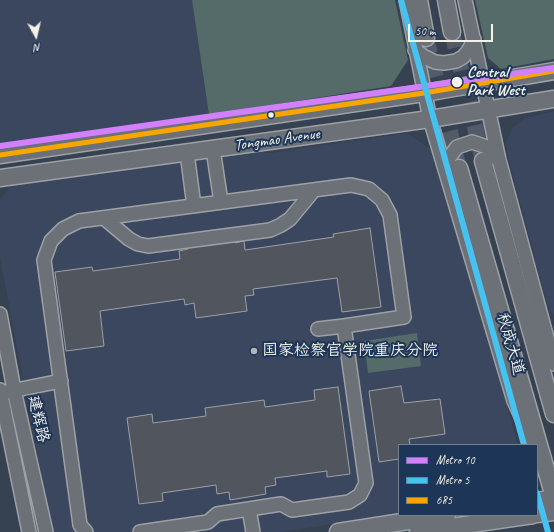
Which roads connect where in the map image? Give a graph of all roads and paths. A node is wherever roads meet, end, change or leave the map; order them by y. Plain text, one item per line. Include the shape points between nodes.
1 (406, 0) edge
2 (419, 0) edge
3 (446, 0) edge
4 (465, 0) edge
5 (452, 32) tunnel mouth
6 (426, 38) tunnel mouth
7 (474, 39) junction
8 (415, 50) junction
9 (554, 71) edge
10 (483, 83) junction
11 (424, 93) junction
12 (554, 99) edge
13 (488, 109) junction
14 (430, 119) junction
15 (213, 149) junction
16 (187, 152) junction
17 (0, 154) edge
18 (491, 161) junction
19 (452, 170) junction
20 (0, 178) edge
21 (314, 190) junction
22 (221, 202) junction
23 (194, 206) junction
24 (104, 218) junction
25 (0, 314) edge
26 (344, 326) junction
27 (318, 329) dead end
28 (550, 333) edge
29 (554, 364) edge
30 (61, 381) junction
31 (14, 390) junction
32 (0, 392) edge
33 (554, 414) edge
34 (534, 444) edge
35 (538, 453) edge
36 (549, 477) junction
37 (554, 498) edge
38 (538, 501) edge
39 (249, 509) junction
40 (554, 512) edge
41 (538, 514) edge
42 (442, 516) edge
43 (526, 516) edge
44 (29, 532) edge
45 (46, 532) edge
46 (86, 532) edge
47 (140, 532) edge
48 (253, 532) edge
49 (338, 532) edge
50 (418, 532) edge

1 - 8 street
2 - 6 main road
3 - 5 main road
4 - 7 street
7 - 8 street via 469,50 456,61 435,62
7 - 10 street
8 - 11 street
9 - 10 main road, Tongmao Avenue
10 - 11 main road, Tongmao Avenue
10 - 13 street
11 - 14 street
11 - 17 main road, Tongmao Avenue
12 - 13 main road, Tongmao Avenue
13 - 14 main road, Tongmao Avenue
13 - 18 street
14 - 15 main road, Tongmao Avenue
14 - 19 street
15 - 16 main road, Tongmao Avenue
15 - 22 street
16 - 20 main road, Tongmao Avenue
16 - 23 street
18 - 19 street via 486,147 472,142 457,147 449,158
18 - 28 street
18 - 33 main road, 秋成大道
19 - 34 street via 514,401
19 - 36 main road, 秋成大道
21 - 22 street
21 - 24 street via 290,219 270,230 148,246 129,239
21 - 26 street via 351,185 369,189 382,200 390,215 404,317
22 - 23 street
23 - 24 street
24 - 30 street via 79,221 63,229 51,241 44,260
25 - 31 street, 建辉路
26 - 27 street
26 - 39 street via 366,483 360,495 350,502 292,510 282,504
28 - 29 street
30 - 31 street
30 - 46 street via 80,525
31 - 32 street
31 - 45 street, 建辉路
32 - 44 street, 建辉路
35 - 36 street
36 - 37 main road, 秋成大道
37 - 38 main road
39 - 47 street via 217,514 208,522
39 - 48 street
40 - 41 main road
42 - 49 main road
43 - 50 main road

